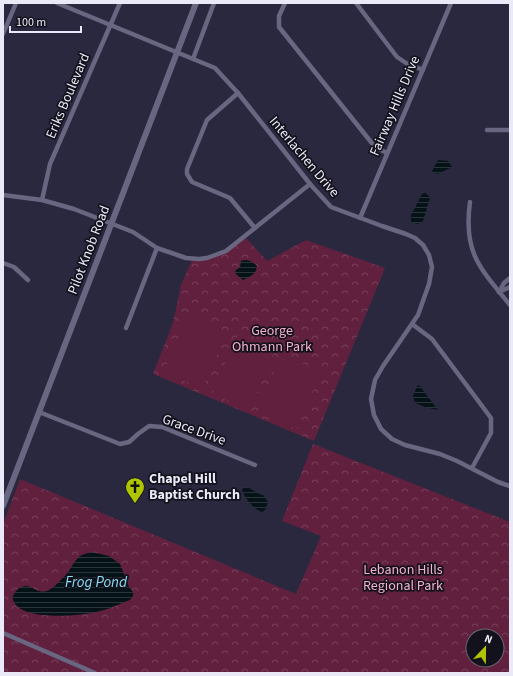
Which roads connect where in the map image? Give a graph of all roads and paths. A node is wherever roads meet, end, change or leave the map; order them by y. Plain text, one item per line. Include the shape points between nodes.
1 (16, 3) edge
2 (57, 3) edge
3 (120, 3) edge
4 (196, 3) edge
5 (214, 3) edge
6 (285, 3) edge
7 (356, 3) edge
8 (451, 3) edge
9 (110, 25) junction
10 (3, 34) edge
11 (177, 52) junction
12 (193, 59) junction
13 (423, 70) junction
14 (238, 93) junction
15 (487, 130) dead end
16 (510, 130) edge
17 (387, 153) junction
18 (310, 184) junction
19 (3, 195) edge
20 (42, 200) junction
21 (470, 202) dead end
22 (360, 218) junction
23 (112, 223) junction
24 (255, 228) junction
25 (157, 248) junction
26 (3, 263) edge
27 (510, 278) edge
28 (28, 280) dead end
29 (510, 286) edge
30 (499, 292) junction
31 (510, 305) edge
32 (412, 324) junction
33 (126, 328) dead end
34 (39, 412) junction
35 (255, 465) dead end
36 (472, 468) junction
37 (510, 486) edge
38 (3, 505) edge
39 (3, 632) edge
40 (95, 673) edge

1 - 10 street
2 - 9 street, Interlachen Drive
3 - 9 street, Eriks Boulevard
4 - 11 main road, Pilot Knob Road
5 - 12 street
6 - 17 street via 279,16 279,27 375,147
7 - 13 street via 397,57
8 - 13 street, Fairway Hills Drive
9 - 11 street, Interlachen Drive
9 - 20 street, Eriks Boulevard via 50,164
11 - 12 street, Interlachen Drive
11 - 23 main road, Pilot Knob Road
12 - 14 street, Interlachen Drive via 215,68
13 - 17 street, Fairway Hills Drive
14 - 18 street, Interlachen Drive
14 - 24 street via 206,120 187,174 192,182 230,198
15 - 16 street
17 - 22 street, Fairway Hills Drive
18 - 22 street, Interlachen Drive via 331,207
18 - 24 street
19 - 20 street
20 - 23 street via 74,208
21 - 30 street via 469,241 482,271
22 - 32 street, Interlachen Drive via 416,238 429,255 432,267 429,284
23 - 25 street via 133,232
23 - 34 main road, Pilot Knob Road
24 - 25 street via 226,251 207,258 186,258
25 - 33 street
26 - 28 street via 14,267
27 - 30 street
29 - 30 street
30 - 31 street
32 - 36 street via 432,339 491,418 491,433
32 - 36 street, Interlachen Drive via 375,380 371,399 374,415 381,429 392,439 404,445 440,454
34 - 35 street, Grace Drive via 120,444 129,442 149,426 162,427
34 - 38 main road, Pilot Knob Road
36 - 37 street, Interlachen Drive
39 - 40 street

